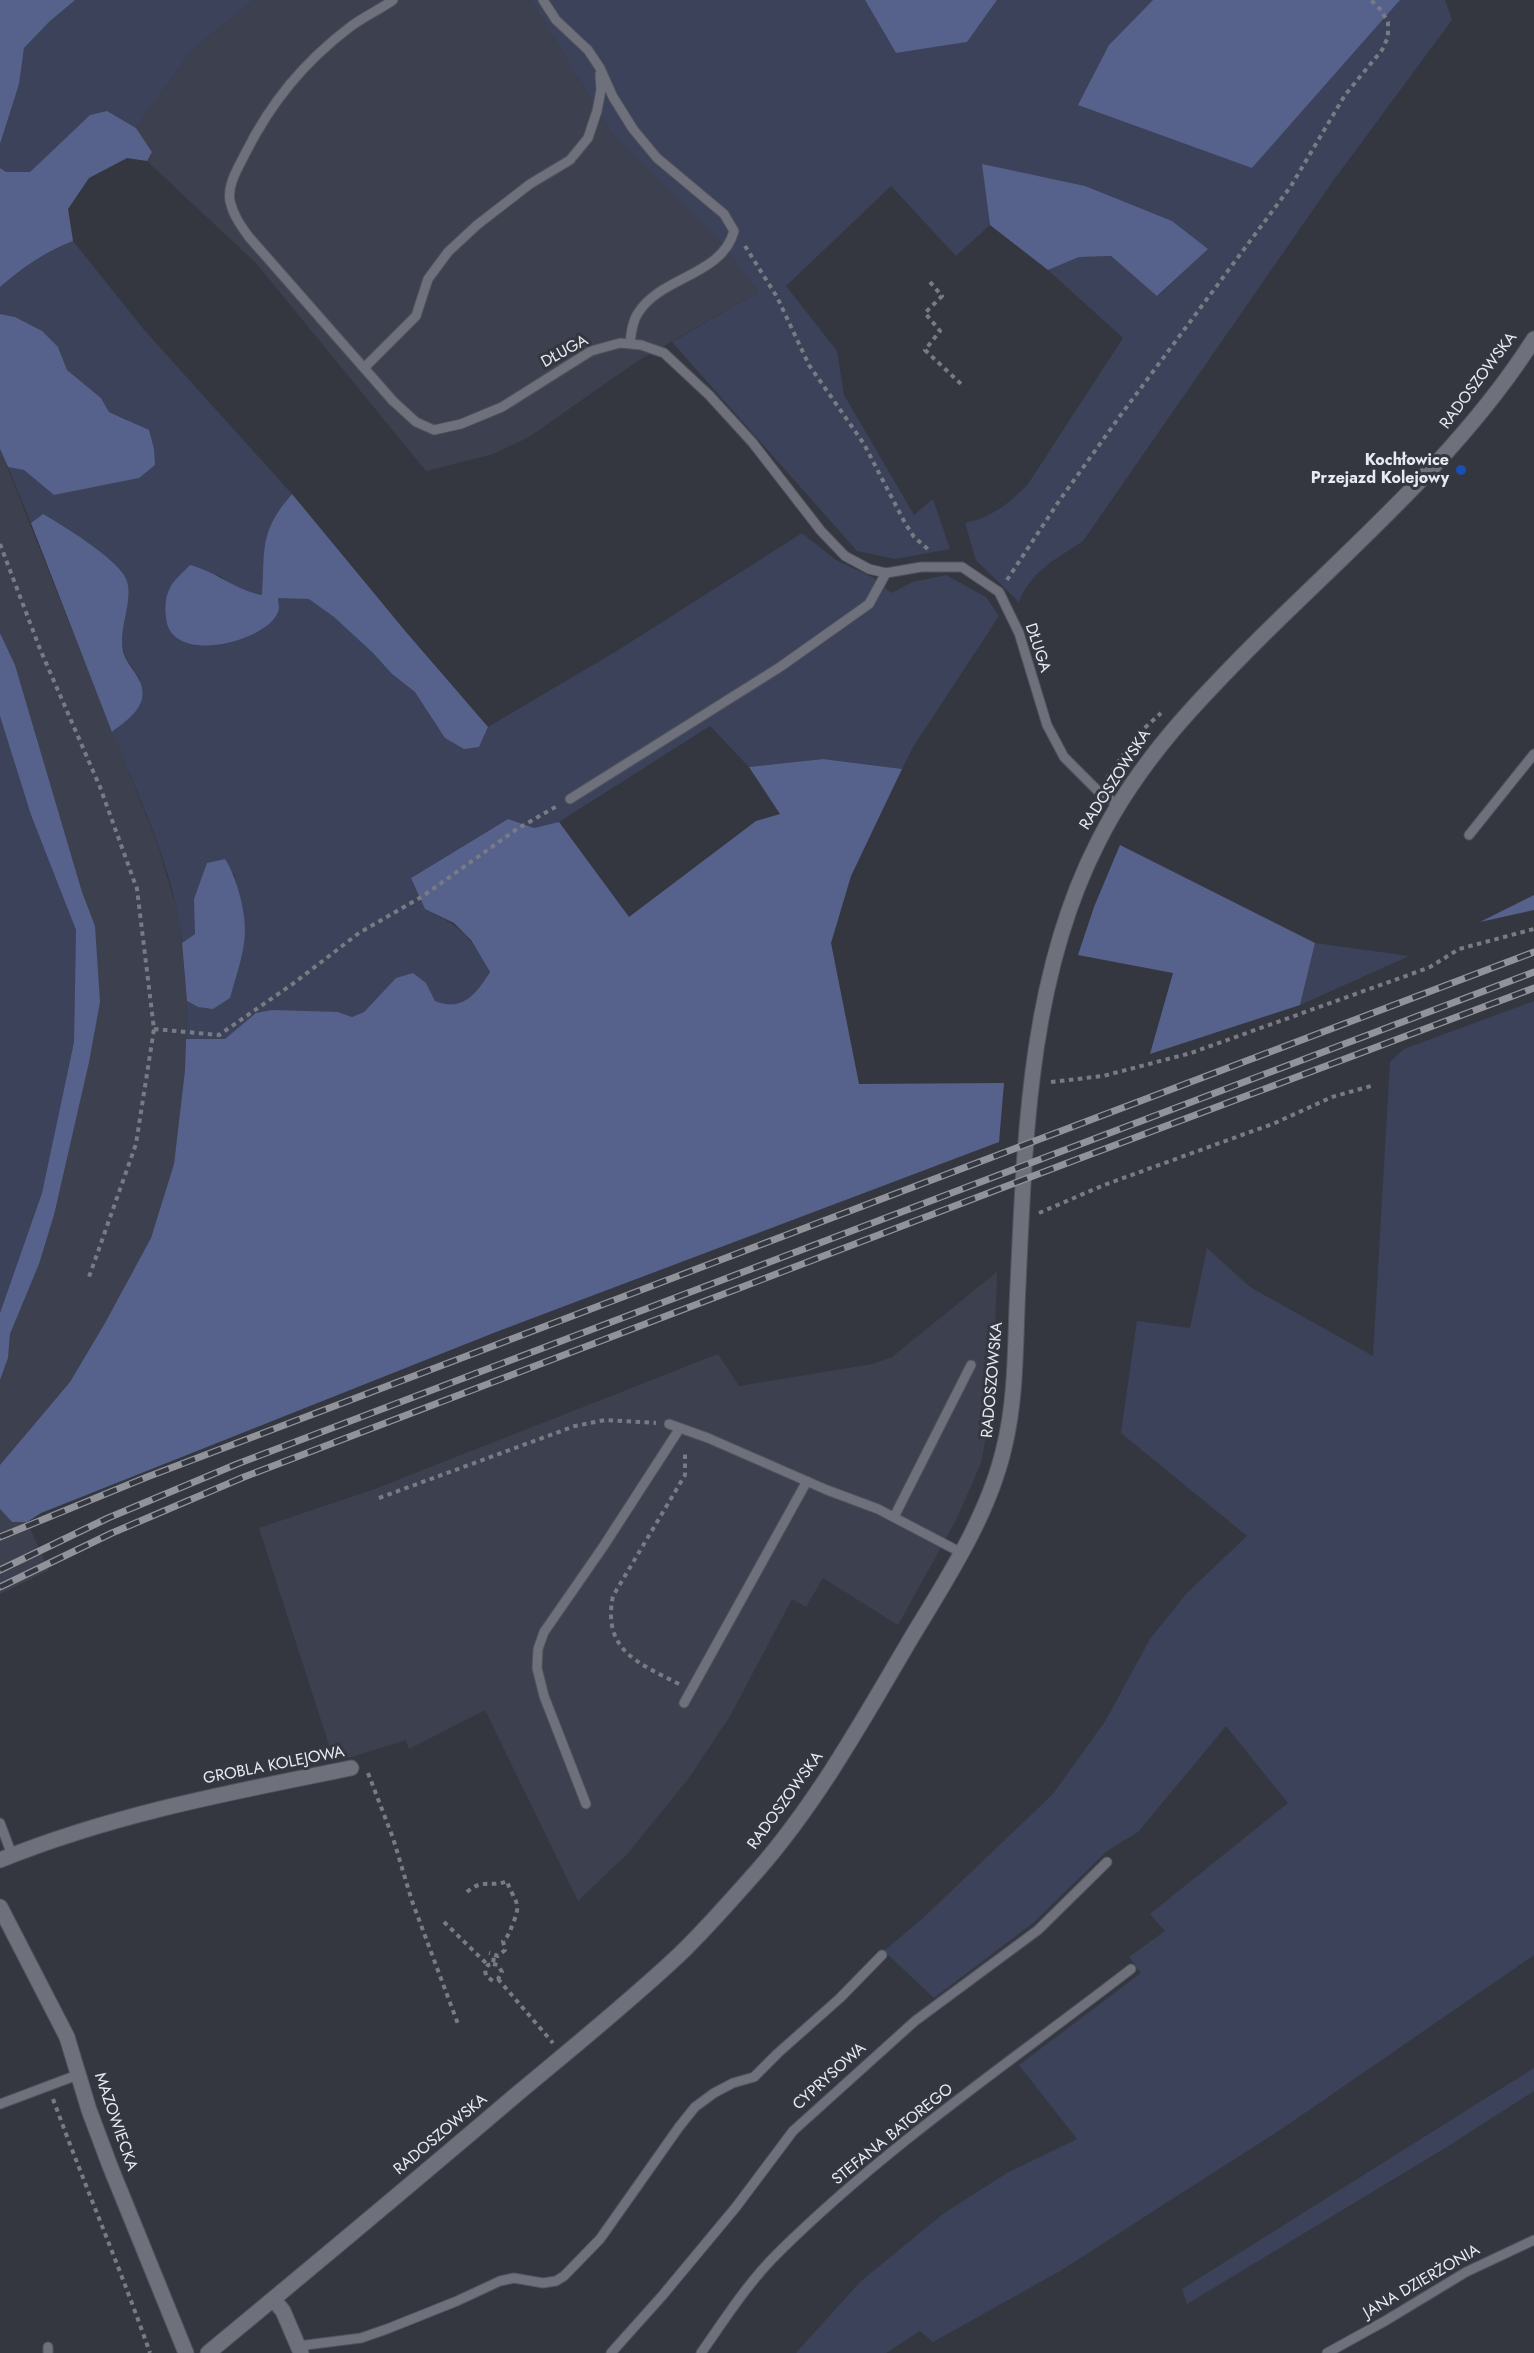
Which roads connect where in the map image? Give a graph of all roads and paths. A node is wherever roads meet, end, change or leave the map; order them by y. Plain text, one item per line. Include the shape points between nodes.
1 (393, 0) edge
2 (543, 0) edge
3 (1371, 0) edge
4 (600, 68) junction
5 (734, 231) junction
6 (930, 282) dead end
7 (630, 344) junction
8 (1531, 350) edge
9 (364, 368) junction
10 (961, 384) dead end
11 (0, 544) edge
12 (925, 548) dead end
13 (886, 573) junction
14 (999, 592) junction
15 (1534, 754) edge
16 (570, 799) joint
17 (1119, 805) junction
18 (1469, 835) dead end
19 (1534, 929) edge
20 (154, 1029) junction
21 (1032, 1082) junction
22 (1371, 1086) dead end
23 (1021, 1219) junction
24 (89, 1277) dead end
25 (971, 1365) dead end
26 (669, 1424) joint
27 (680, 1428) junction
28 (807, 1481) junction
29 (379, 1498) dead end
30 (894, 1517) junction
31 (960, 1552) junction
32 (691, 1690) junction
33 (684, 1703) dead end
34 (351, 1768) joint
35 (586, 1804) dead end
36 (0, 1823) edge
37 (6, 1858) edge
38 (1107, 1862) dead end
39 (467, 1892) dead end
40 (0, 1907) edge
41 (444, 1922) dead end
42 (882, 1955) dead end
43 (490, 1965) junction
44 (1131, 1969) dead end
45 (498, 1979) junction
46 (458, 2024) dead end
47 (562, 2036) dead end
48 (554, 2043) junction
49 (545, 2051) dead end
50 (80, 2074) junction
51 (48, 2086) junction
52 (0, 2104) edge
53 (1534, 2240) edge
54 (273, 2300) junction
55 (299, 2349) edge
56 (150, 2353) edge
57 (186, 2353) edge
58 (208, 2353) edge
59 (611, 2353) edge
60 (701, 2353) edge
61 (1327, 2353) edge

1 - 9 lane, DŁUGA via 345,31 292,78 232,180 229,199 235,217 249,237
2 - 4 lane
3 - 14 path via 1388,22 1388,37 1379,56 1345,96 1286,193 1059,501
4 - 5 lane via 633,129 657,158 724,214
4 - 9 lane via 601,90 588,138 570,160 504,204 448,252 428,279 416,316
5 - 7 lane via 719,258 655,296 638,313
5 - 12 path via 777,297 809,365 864,444 905,523
6 - 10 path via 942,296 926,313 940,331 925,350
7 - 9 lane, DŁUGA via 591,351 502,407 434,430 416,422
7 - 13 lane, DŁUGA via 664,354 752,442 845,556
8 - 17 street, RADOSZOWSKA via 1446,452 1169,732
11 - 20 path via 137,889
13 - 14 lane, DŁUGA via 921,567 962,567
13 - 16 lane via 869,604 798,655
14 - 17 lane, DŁUGA via 1019,633 1047,725 1064,757 1100,793
15 - 18 lane
16 - 20 path via 517,828 423,896 358,933 219,1035
17 - 21 street, RADOSZOWSKA via 1077,887 1048,985
19 - 21 path via 1459,949 1430,967 1191,1053 1103,1076
20 - 24 path via 136,1144
21 - 23 street, RADOSZOWSKA
22 - 23 path via 1332,1097 1275,1123
23 - 31 street, RADOSZOWSKA via 1006,1441 987,1499
25 - 30 lane
26 - 27 lane
26 - 29 path via 605,1420 583,1424
27 - 28 lane
27 - 32 path via 685,1475 613,1596 610,1609 611,1626 625,1652
27 - 35 lane via 544,1632 538,1649 537,1668 544,1696
28 - 30 lane
28 - 32 lane
30 - 31 lane
31 - 54 street, RADOSZOWSKA via 839,1760 800,1817 709,1924 630,1998
32 - 33 lane
34 - 37 street, GROBLA KOLEJOWA via 137,1815
34 - 46 path, GROBLA KOLEJOWA via 366,1770 372,1779
36 - 37 lane
38 - 59 lane, CYPRYSOWA via 1038,1930 915,2021 793,2131 736,2208
39 - 43 path via 481,1883 507,1881 518,1902 517,1918 503,1941 505,1950 492,1954
40 - 50 street, MAZOWIECKA via 67,2037
41 - 43 path
42 - 55 lane via 754,2077 723,2088 695,2108 600,2238 564,2276 543,2283 514,2278 500,2281 370,2335
43 - 45 path via 501,1969
43 - 45 path via 486,1976 493,1981
44 - 60 lane, STEFANA BATOREGO via 901,2144 822,2212 777,2253
45 - 48 path
47 - 48 path
48 - 49 path
50 - 51 lane
50 - 57 street, MAZOWIECKA via 110,2166
51 - 52 lane
51 - 56 path
53 - 61 lane, JANA DZIERŻONIA via 1466,2272
54 - 55 street via 283,2311
54 - 58 street, RADOSZOWSKA

